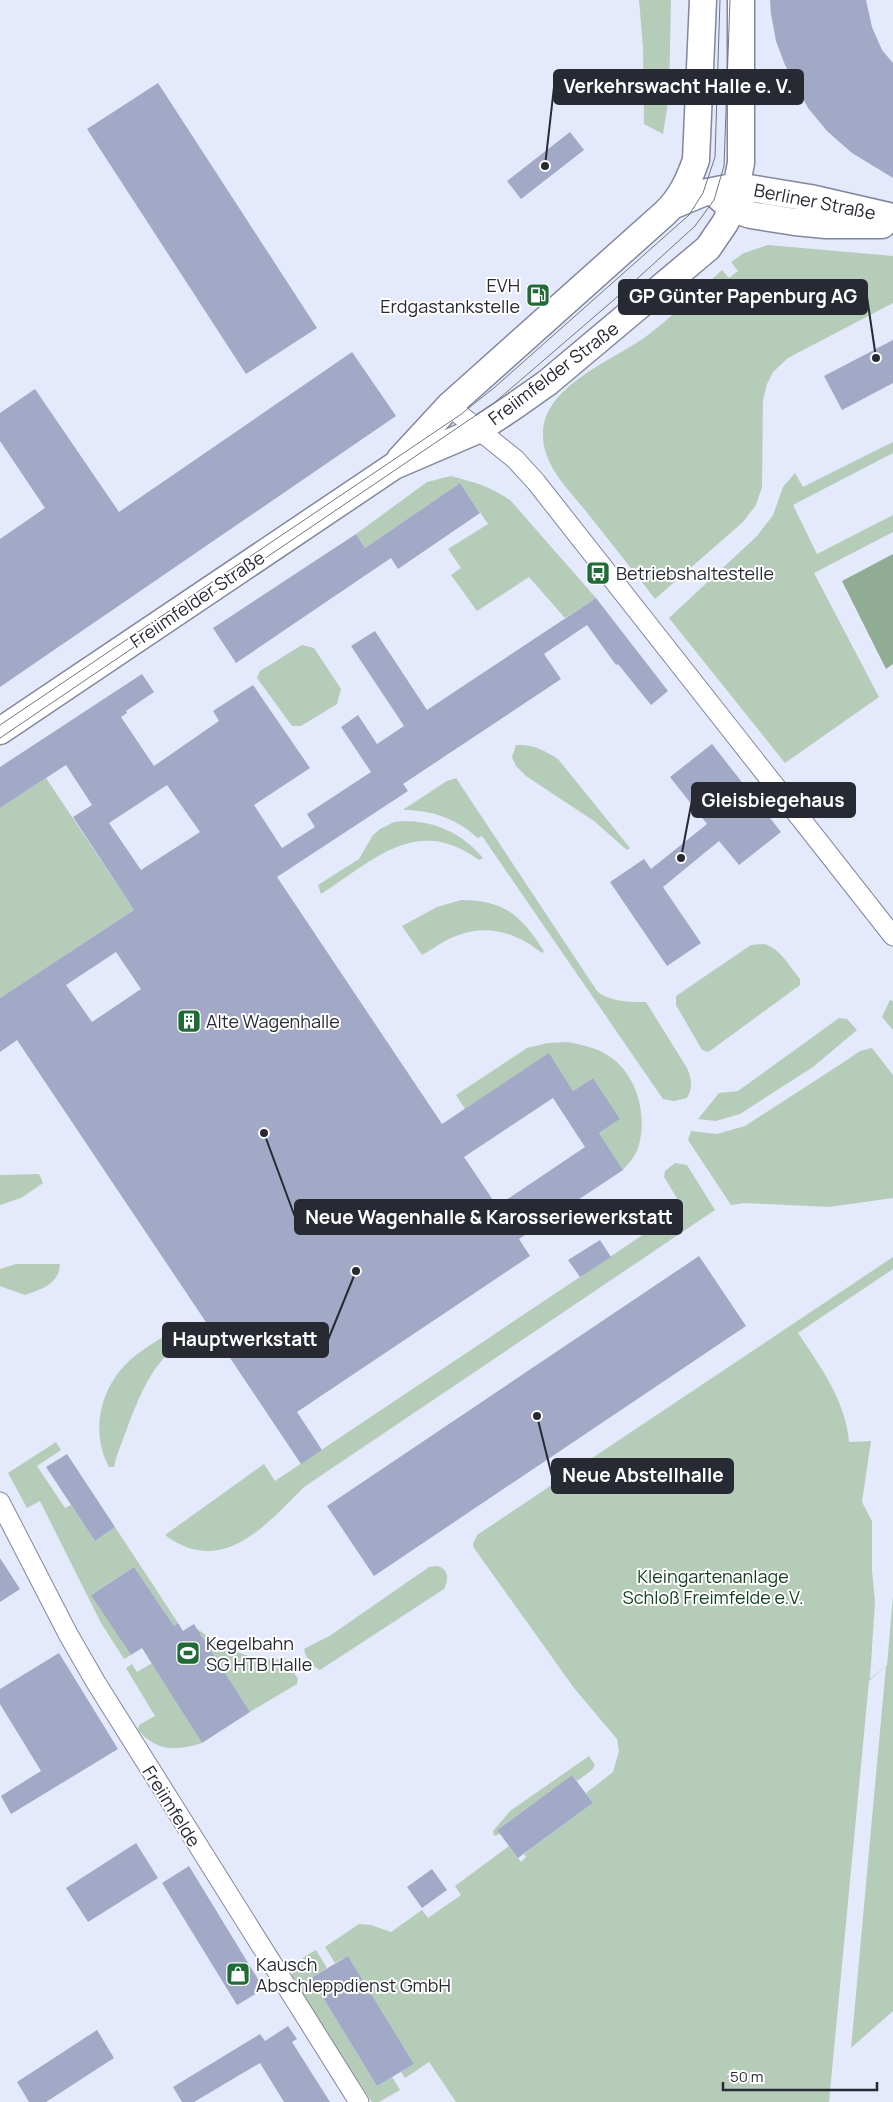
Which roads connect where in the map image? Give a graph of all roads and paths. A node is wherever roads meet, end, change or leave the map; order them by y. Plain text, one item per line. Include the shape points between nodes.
1 (703, 0) edge
2 (741, 0) edge
3 (696, 160) junction
4 (712, 191) junction
5 (735, 197) junction
6 (672, 206) junction
7 (893, 217) edge
8 (893, 224) edge
9 (449, 406) junction
10 (478, 430) junction
11 (394, 466) junction
12 (0, 732) edge
13 (893, 936) edge
14 (0, 1502) edge
15 (359, 2102) edge

1 - 3 street
2 - 5 street, Berliner Straße via 741,163
3 - 4 street
3 - 6 street via 688,181
4 - 5 street, Berliner Straße
4 - 6 street, Berliner Straße
5 - 7 street, Berliner Straße via 810,198
5 - 8 street, Berliner Straße via 751,215 854,226
5 - 10 street, Freiimfelder Straße via 717,236 701,255 547,383
6 - 9 street, Freiimfelder Straße
9 - 10 street
9 - 11 street, Freiimfelder Straße
10 - 11 street, Freiimfelder Straße
10 - 13 street via 515,459 536,482
11 - 12 street, Freiimfelder Straße
14 - 15 street, Freiimfelde via 95,1681

